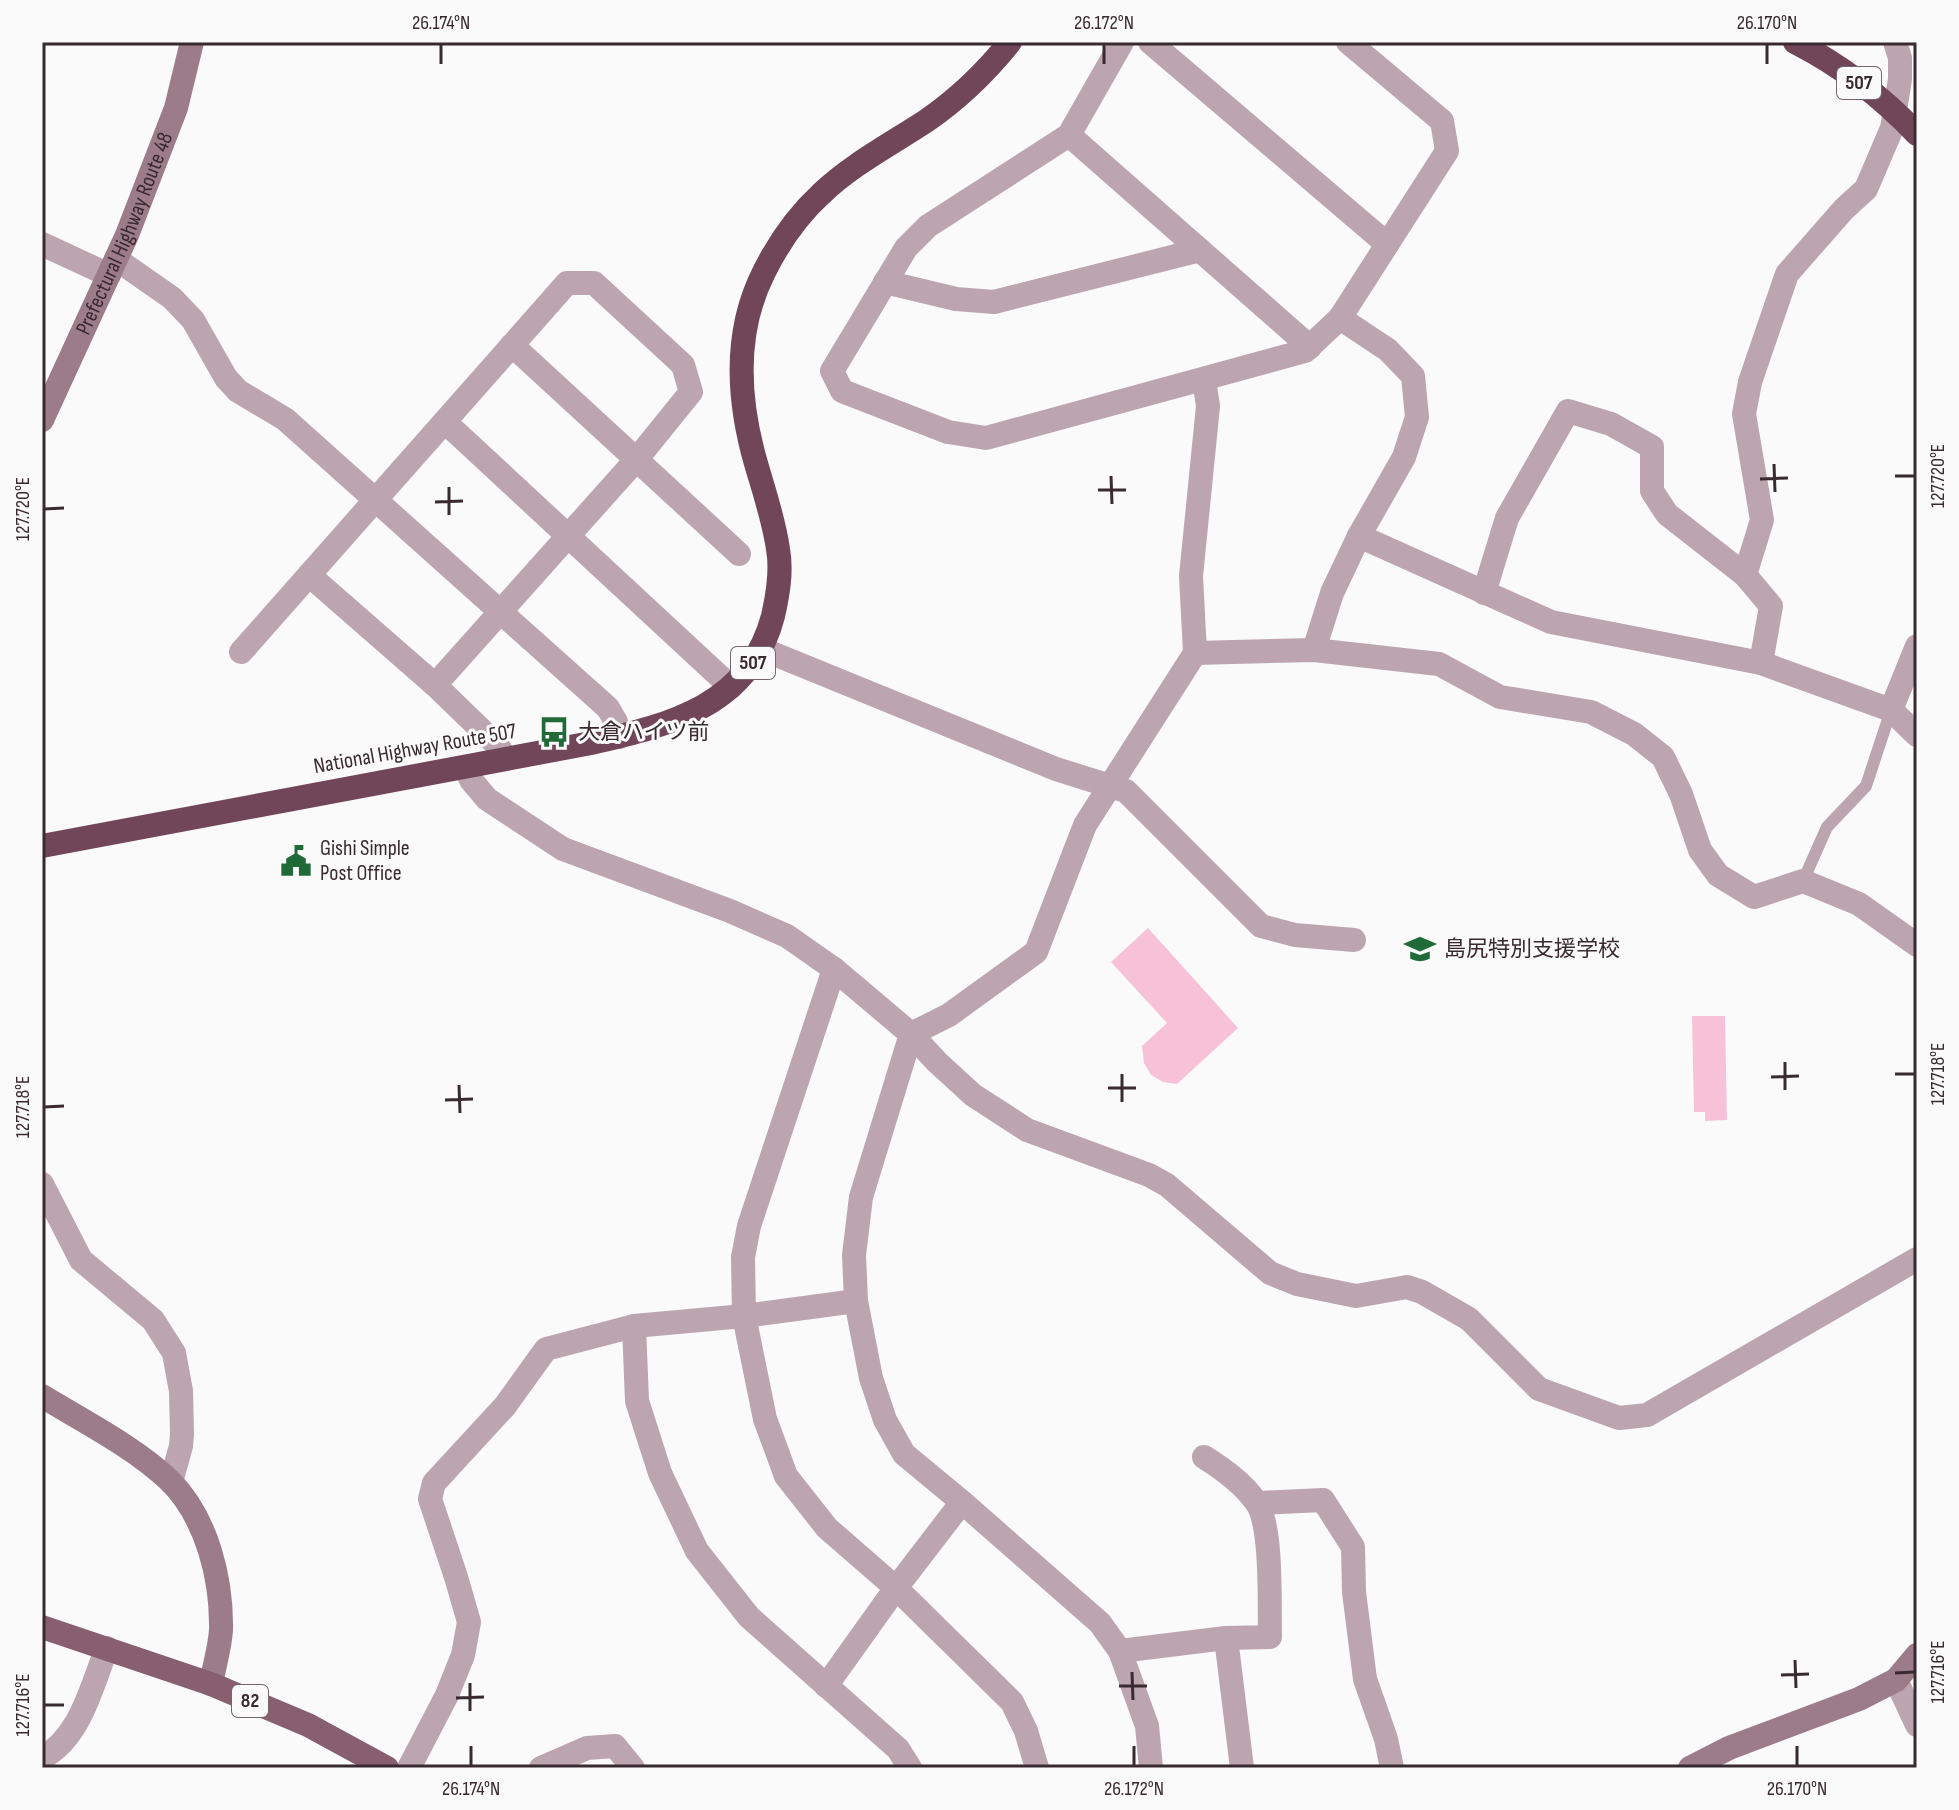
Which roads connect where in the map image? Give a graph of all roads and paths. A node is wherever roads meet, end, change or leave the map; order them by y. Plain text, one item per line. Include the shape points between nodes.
1 (192, 42) edge
2 (1010, 42) edge
3 (1122, 42) edge
4 (1150, 42) edge
5 (1348, 42) edge
6 (1795, 42) edge
7 (1895, 42) edge
8 (1895, 111) junction
9 (1917, 134) edge
10 (1069, 135) junction
11 (42, 244) edge
12 (1387, 244) junction
13 (1200, 250) junction
14 (112, 267) junction
15 (885, 282) junction
16 (1340, 318) junction
17 (512, 345) junction
18 (1310, 347) junction
19 (1204, 380) junction
20 (42, 420) edge
21 (445, 422) junction
22 (636, 460) junction
23 (377, 499) junction
24 (568, 535) junction
25 (1359, 536) junction
26 (739, 554) dead end
27 (309, 575) junction
28 (1745, 575) junction
29 (1484, 593) junction
30 (501, 611) junction
31 (1917, 646) edge
32 (762, 649) junction
33 (1314, 650) junction
34 (241, 652) dead end
35 (1195, 653) junction
36 (1761, 663) junction
37 (435, 685) junction
38 (731, 687) junction
39 (1891, 710) junction
40 (1917, 735) edge
41 (619, 737) junction
42 (506, 759) junction
43 (465, 767) junction
44 (1110, 785) junction
45 (42, 846) edge
46 (1803, 881) junction
47 (1354, 940) dead end
48 (1917, 945) edge
49 (834, 969) junction
50 (911, 1034) junction
51 (42, 1184) edge
52 (1917, 1259) edge
53 (856, 1301) junction
54 (744, 1316) junction
55 (634, 1326) junction
56 (42, 1396) edge
57 (1204, 1457) dead end
58 (171, 1482) junction
59 (962, 1502) junction
60 (1258, 1503) junction
61 (896, 1588) junction
62 (42, 1627) edge
63 (1226, 1638) junction
64 (107, 1648) junction
65 (1120, 1651) junction
66 (1917, 1655) edge
67 (1896, 1680) junction
68 (211, 1684) junction
69 (826, 1686) junction
70 (1917, 1725) edge
71 (42, 1758) edge
72 (387, 1768) edge
73 (409, 1768) edge
74 (541, 1768) edge
75 (633, 1768) edge
76 (910, 1768) edge
77 (1037, 1768) edge
78 (1151, 1768) edge
79 (1242, 1768) edge
80 (1392, 1768) edge
81 (1690, 1768) edge

1 - 14 street, Prefectural Highway Route 48 via 176,108
2 - 32 highway, National Highway Route 507 / 507 via 990,67 929,119 824,191 789,230 763,275 746,325 742,385 744,417 779,550 777,600
3 - 10 street
4 - 12 street
5 - 12 street via 1442,121 1447,151
6 - 8 highway, 507
7 - 8 street via 1900,79
8 - 9 highway, 507
8 - 28 street via 1866,189 1787,274 1760,350 1744,414 1762,520
10 - 13 street
10 - 15 street via 928,226 906,248
11 - 14 street
12 - 16 street
13 - 15 street via 994,302
13 - 18 street
14 - 20 street, Prefectural Highway Route 48
14 - 23 street via 172,298 193,320 238,391 285,419
15 - 19 street via 832,371 842,391 948,432 986,438
16 - 18 street
16 - 25 street via 1388,350 1413,376 1417,417 1404,457
17 - 21 street
17 - 22 street
17 - 22 street via 567,283 594,283 683,365 691,392
18 - 19 street
19 - 35 street via 1208,406 1191,576
21 - 23 street
21 - 24 street
22 - 24 street
22 - 26 street
23 - 27 street
23 - 30 street
24 - 30 street
24 - 38 street
25 - 29 street
25 - 33 street via 1332,593
27 - 34 street
27 - 37 street
28 - 29 street via 1667,514 1652,491 1652,447 1611,424 1568,411 1507,518
28 - 36 street via 1771,606
29 - 36 street via 1551,622
30 - 37 street
30 - 41 street via 608,708
31 - 39 street
32 - 38 highway, National Highway Route 507 / 507
32 - 44 street via 1056,769
33 - 35 street
33 - 46 street via 1439,664 1500,697 1591,712 1634,734 1663,757 1700,850 1718,875 1754,897
35 - 44 street
36 - 39 street
37 - 42 street
38 - 41 highway, National Highway Route 507 / 507 via 696,712
39 - 40 street
39 - 46 lane via 1866,786 1827,827
41 - 42 highway, National Highway Route 507 / 507
42 - 43 highway, National Highway Route 507 / 507
43 - 45 highway, National Highway Route 507 / 507
43 - 49 street via 487,799 563,849 787,936
44 - 47 street via 1126,791 1261,926
44 - 50 street via 1085,825 1036,952 949,1015
46 - 48 street via 1859,904
49 - 50 street
49 - 54 street via 749,1226 743,1257
50 - 52 street via 973,1095 1027,1130 1167,1185 1270,1273 1356,1296 1407,1287 1422,1292 1469,1319 1539,1389 1619,1418 1647,1415
50 - 53 street via 861,1197 854,1255
51 - 58 street via 81,1260 153,1320 174,1353 182,1434
53 - 54 street
53 - 59 street via 885,1420 904,1454
54 - 55 street
54 - 61 street via 765,1419 786,1476 827,1528
55 - 69 street via 637,1401 660,1473 697,1551 749,1617
55 - 73 street via 546,1349 505,1406 434,1483 430,1499 469,1622 447,1695
56 - 58 street
57 - 60 street
58 - 68 street via 196,1517 214,1561 221,1630
59 - 61 street
59 - 65 street via 1100,1623
60 - 63 street via 1266,1523 1270,1637
60 - 80 street via 1323,1500 1353,1547 1365,1679
61 - 69 street
61 - 77 street via 1012,1702
62 - 64 main road, 82
63 - 65 street
63 - 79 street
64 - 68 main road, 82
64 - 71 street via 74,1730
65 - 78 street via 1147,1726
66 - 67 street
67 - 70 street
67 - 81 street
68 - 72 main road, 82 via 308,1725
69 - 76 street via 898,1749
74 - 75 street via 587,1748 615,1746

